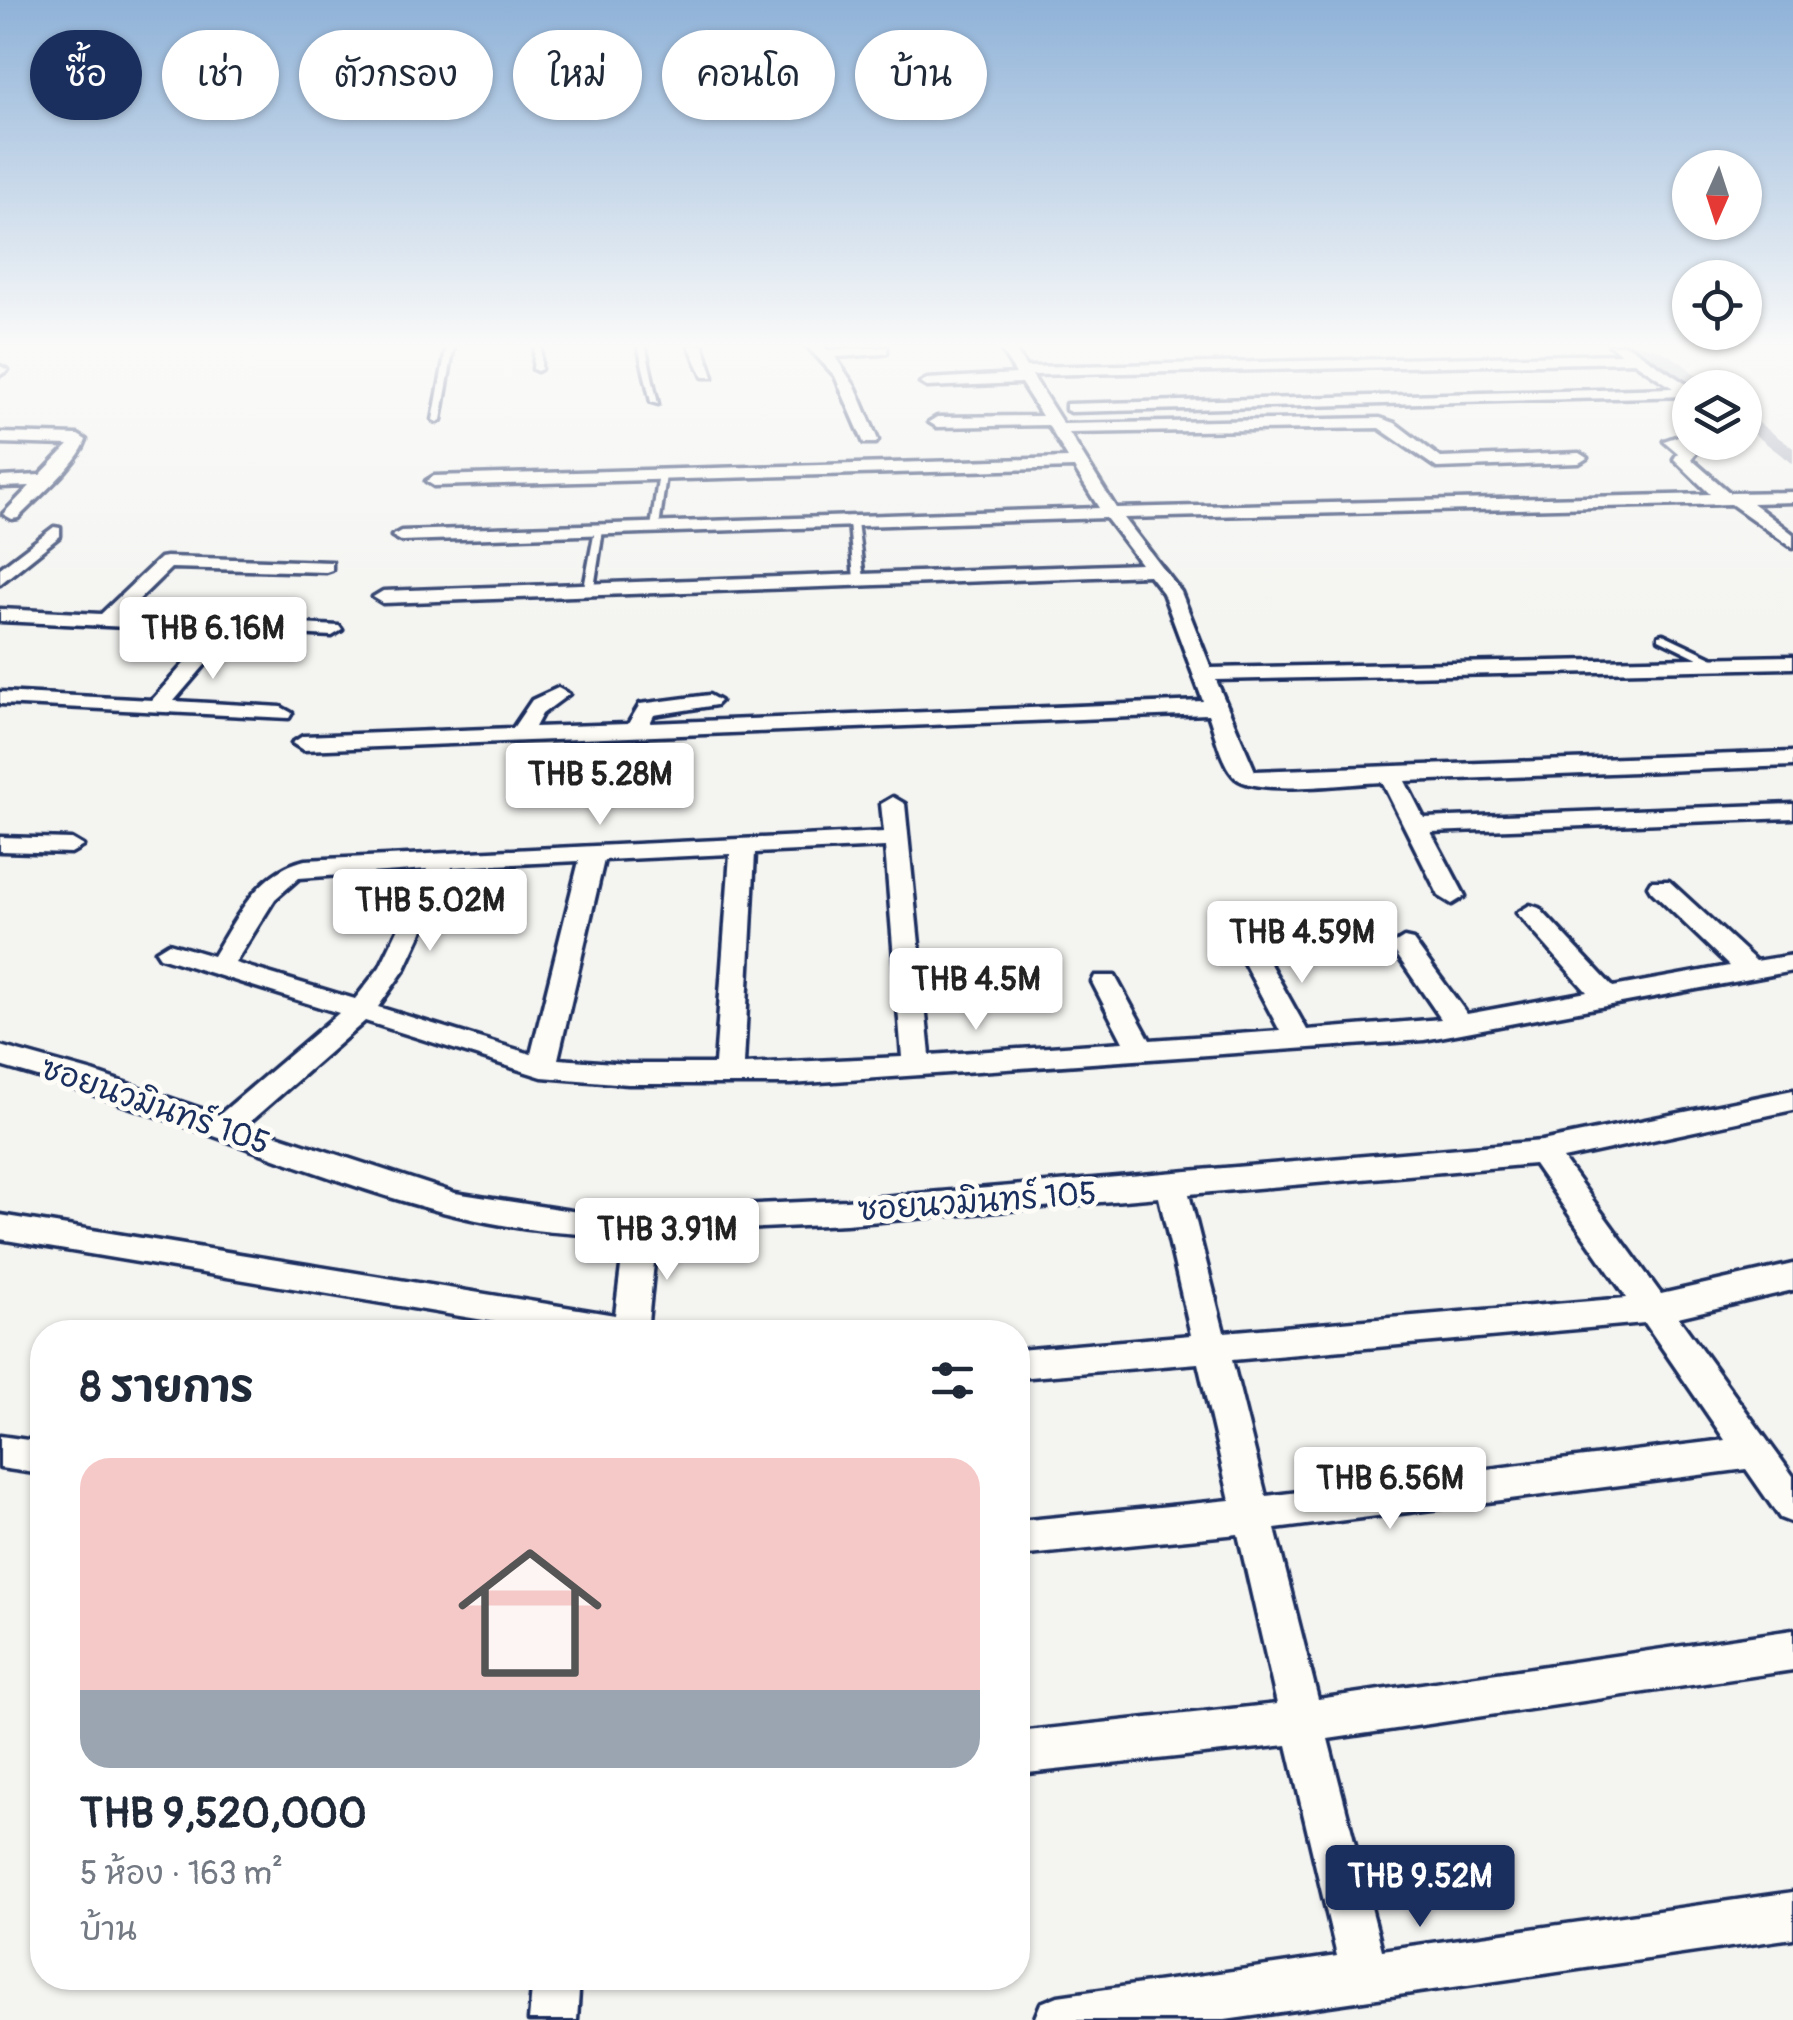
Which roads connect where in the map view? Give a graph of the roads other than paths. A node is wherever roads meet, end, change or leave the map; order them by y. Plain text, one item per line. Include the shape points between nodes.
1 (75, 439) edge
2 (1063, 439) edge
3 (1404, 439) edge
4 (1578, 458) dead end
5 (1683, 460) edge
6 (1078, 462) junction
7 (662, 475) junction
8 (45, 480) junction
9 (0, 482) edge
10 (434, 482) dead end
11 (1449, 483) junction
12 (1793, 497) edge
13 (1730, 498) junction
14 (1111, 513) junction
15 (12, 514) dead end
16 (853, 522) junction
17 (655, 528) junction
18 (599, 530) junction
19 (54, 532) dead end
20 (402, 536) dead end
21 (1793, 544) edge
22 (326, 566) dead end
23 (1155, 569) junction
24 (0, 578) edge
25 (859, 580) junction
26 (589, 588) junction
27 (383, 597) dead end
28 (0, 615) edge
29 (106, 620) junction
30 (230, 625) junction
31 (332, 630) dead end
32 (1663, 637) dead end
33 (1793, 662) edge
34 (1716, 663) junction
35 (1203, 674) junction
36 (558, 694) dead end
37 (0, 698) edge
38 (709, 702) dead end
39 (158, 706) junction
40 (1216, 707) junction
41 (281, 713) dead end
42 (637, 729) junction
43 (522, 734) junction
44 (303, 744) dead end
45 (1793, 759) edge
46 (1392, 777) junction
47 (892, 804) dead end
48 (1793, 811) edge
49 (1416, 825) junction
50 (897, 839) junction
51 (0, 844) edge
52 (71, 846) dead end
53 (743, 848) junction
54 (594, 856) junction
55 (442, 863) junction
56 (1660, 886) dead end
57 (1452, 896) dead end
58 (1530, 913) dead end
59 (1404, 946) dead end
60 (169, 951) dead end
61 (1256, 960) dead end
62 (1793, 962) edge
63 (221, 964) junction
64 (1750, 971) junction
65 (1105, 982) dead end
66 (1607, 998) junction
67 (363, 1008) junction
68 (1460, 1026) junction
69 (1298, 1039) junction
70 (1141, 1050) junction
71 (0, 1056) edge
72 (542, 1066) junction
73 (918, 1066) junction
74 (730, 1075) junction
75 (1793, 1100) edge
76 (222, 1128) junction
77 (1542, 1152) junction
78 (1172, 1187) junction
79 (642, 1224) junction
80 (0, 1227) edge
81 (1793, 1277) edge
82 (1654, 1309) junction
83 (558, 1320) edge
84 (631, 1320) edge
85 (1212, 1346) junction
86 (1030, 1363) edge
87 (0, 1452) edge
88 (1755, 1452) junction
89 (30, 1456) edge
90 (1788, 1492) edge
91 (1252, 1515) junction
92 (1030, 1538) edge
93 (1793, 1650) edge
94 (1302, 1722) junction
95 (1030, 1753) edge
96 (1793, 1915) edge
97 (1365, 1977) junction
98 (556, 1990) edge
99 (553, 2020) edge
100 (1058, 2020) edge

1 - 8 street via 76,447
2 - 6 street
3 - 11 street
4 - 11 street
5 - 13 street
6 - 7 street
6 - 14 street
7 - 10 street
7 - 17 lane
8 - 9 street
8 - 15 street
11 - 13 street
11 - 14 street
12 - 13 street
13 - 21 street
14 - 16 street
14 - 23 street
16 - 17 street
16 - 25 lane
17 - 18 street
18 - 20 street
18 - 26 lane
19 - 24 street
22 - 29 street via 166,562
23 - 25 street
23 - 35 street via 1178,604
25 - 26 street
26 - 27 street
28 - 29 street
29 - 30 street
30 - 31 street
30 - 39 street
32 - 34 lane
33 - 34 street
34 - 35 street
35 - 40 street
36 - 43 street via 537,704
37 - 39 street
38 - 42 street via 648,710
39 - 41 street
40 - 42 street
40 - 46 street via 1247,776
42 - 43 street
43 - 44 street
45 - 46 street
46 - 49 street
47 - 50 street
48 - 49 street
49 - 57 street
50 - 53 street
50 - 73 street
51 - 52 street
53 - 54 street
53 - 74 street
54 - 55 street
54 - 72 street
55 - 63 street via 290,870
55 - 67 street via 392,969
56 - 64 street
58 - 66 street
59 - 68 street
60 - 63 street
61 - 69 street
62 - 64 street
63 - 67 street
64 - 66 street
65 - 70 street
66 - 68 street
67 - 72 street
67 - 76 street
68 - 69 street
69 - 70 street
70 - 73 street
71 - 76 street, ซอยนวมินทร์ 105
72 - 74 street
73 - 74 street
75 - 77 street, ซอยนวมินทร์ 105
76 - 79 street, ซอยนวมินทร์ 105 via 455,1205 578,1224
77 - 78 street, ซอยนวมินทร์ 105
77 - 82 street
78 - 79 street, ซอยนวมินทร์ 105
78 - 85 street
79 - 84 street
80 - 83 street
81 - 82 street
82 - 85 street
82 - 88 street
85 - 86 street
85 - 91 street
87 - 89 street
88 - 90 street
88 - 91 street
91 - 92 street
91 - 94 street
93 - 94 street
94 - 95 street
94 - 97 street
96 - 97 street
97 - 100 street
98 - 99 street

